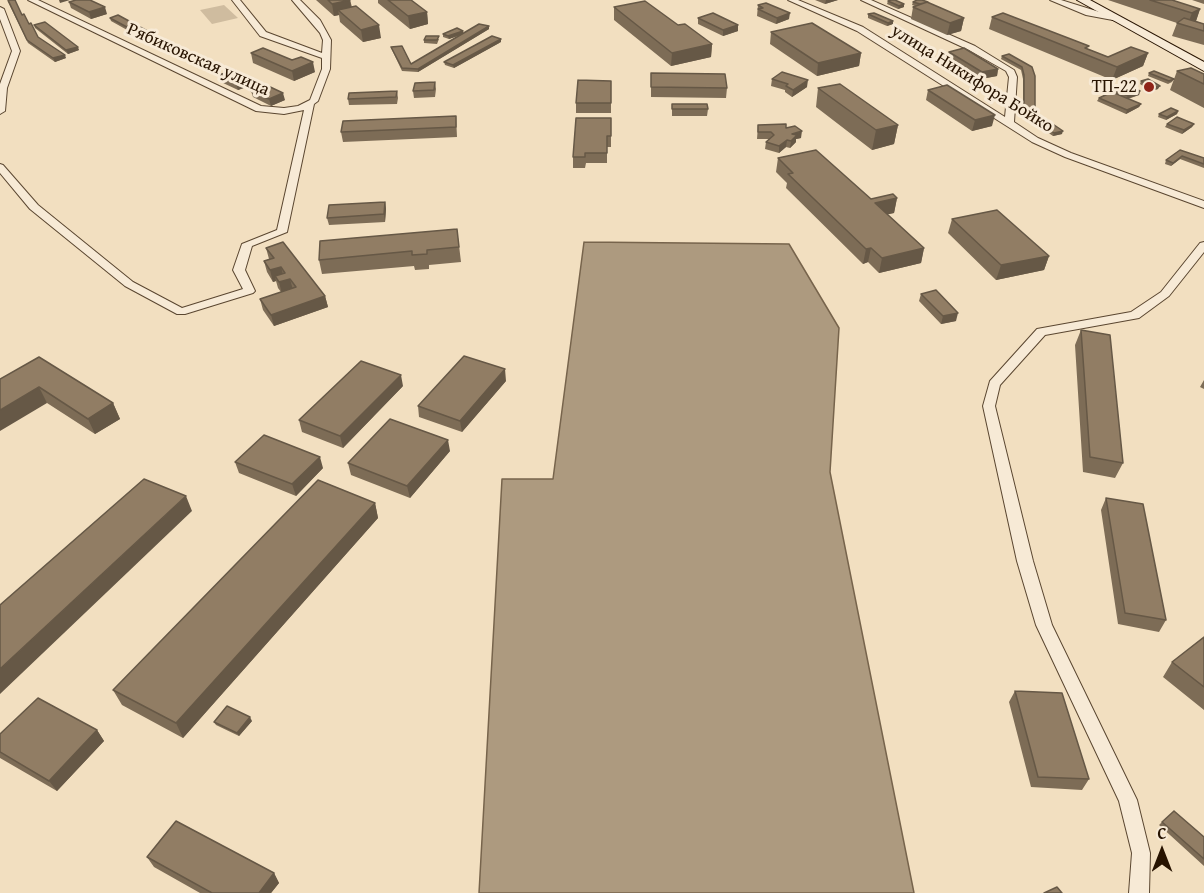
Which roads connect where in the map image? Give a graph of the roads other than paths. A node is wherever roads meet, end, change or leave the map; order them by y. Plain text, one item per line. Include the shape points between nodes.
1 (32, 0) edge
2 (236, 0) edge
3 (296, 0) edge
4 (792, 0) edge
5 (865, 0) edge
6 (1054, 0) edge
7 (1082, 0) edge
8 (0, 9) edge
9 (1118, 19) junction
10 (327, 57) junction
11 (1204, 67) edge
12 (310, 104) junction
13 (0, 111) edge
14 (1009, 124) junction
15 (0, 167) edge
16 (1204, 206) edge
17 (1204, 245) edge
18 (1138, 893) edge

1 - 12 street, Рябиковская улица via 259,109 284,111
2 - 10 street via 264,34
3 - 10 street via 324,33
4 - 14 street, улица Никифора Бойко via 860,29
5 - 14 street via 972,48 1010,70 1013,77
6 - 9 street
7 - 9 main road
8 - 13 street via 16,51 3,88
9 - 11 main road
10 - 12 street via 323,80
12 - 15 street via 282,232 247,244 238,270 249,291 181,312 129,284 34,207
14 - 16 street, улица Никифора Бойко via 1068,155
17 - 18 street via 1165,294 1135,315 1041,332 994,384 989,406 1044,625 1128,800 1141,853

